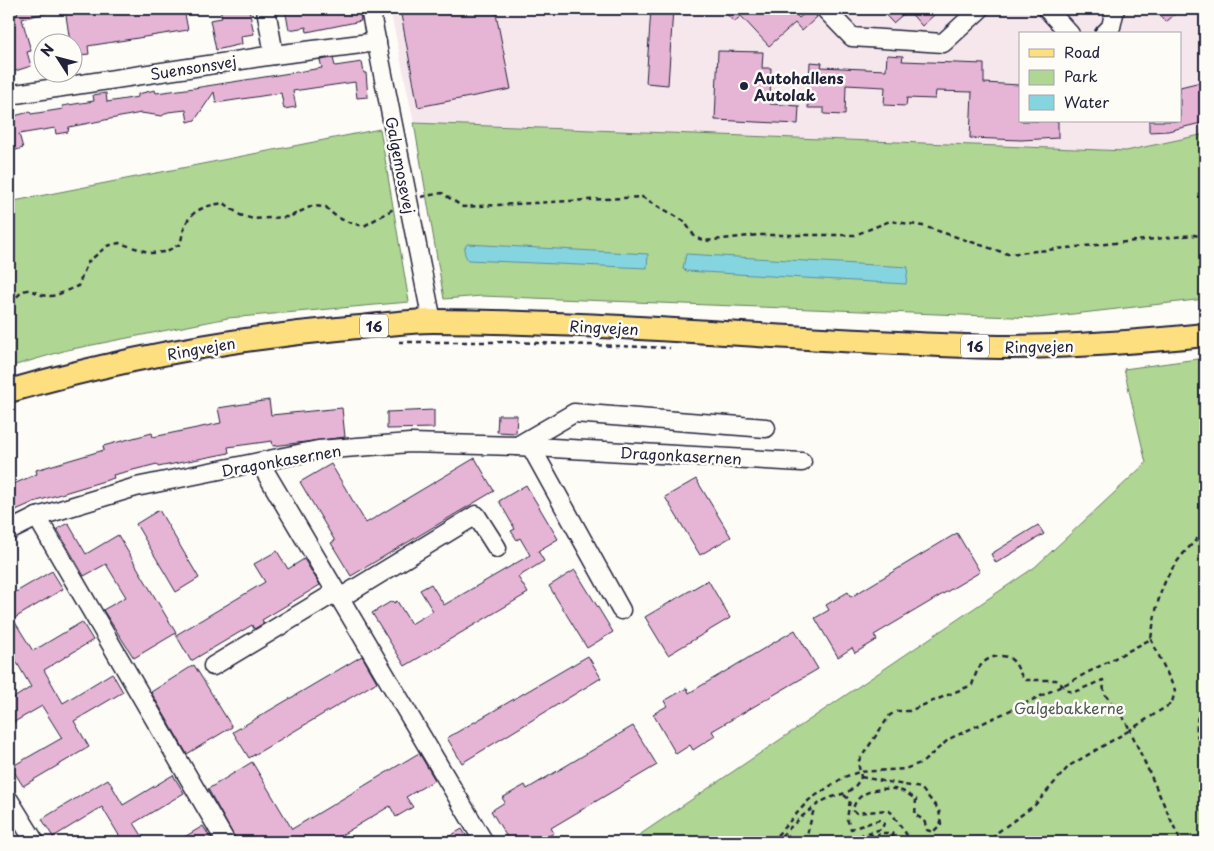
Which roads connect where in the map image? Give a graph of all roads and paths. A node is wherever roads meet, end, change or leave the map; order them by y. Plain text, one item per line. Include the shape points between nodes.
1 (266, 9) edge
2 (370, 9) edge
3 (825, 9) edge
4 (980, 9) edge
5 (1047, 9) edge
6 (1114, 9) edge
7 (1068, 32) edge
8 (1106, 32) edge
9 (377, 42) junction
10 (274, 55) junction
11 (9, 95) edge
12 (408, 201) junction
13 (1205, 237) edge
14 (9, 300) edge
15 (432, 321) junction
16 (1205, 335) edge
17 (392, 342) dead end
18 (674, 349) dead end
19 (9, 392) edge
20 (766, 428) dead end
21 (524, 446) junction
22 (802, 462) dead end
23 (260, 463) junction
24 (37, 517) junction
25 (9, 531) edge
26 (1205, 531) edge
27 (497, 548) dead end
28 (338, 595) junction
29 (621, 610) dead end
30 (1150, 640) junction
31 (213, 666) dead end
32 (1064, 685) junction
33 (1205, 700) edge
34 (1130, 730) junction
35 (1205, 756) edge
36 (858, 772) junction
37 (861, 777) junction
38 (844, 795) junction
39 (9, 800) edge
40 (814, 808) junction
41 (35, 842) edge
42 (226, 842) edge
43 (484, 842) edge
44 (770, 842) edge
45 (776, 842) edge
46 (805, 842) edge
47 (858, 842) edge
48 (866, 842) edge
49 (874, 842) edge
50 (881, 842) edge
51 (894, 842) edge
52 (909, 842) edge
53 (989, 842) edge
54 (1181, 842) edge

1 - 10 street
2 - 9 street, Galgemosevej
3 - 4 street via 852,37 943,43
5 - 7 street
6 - 8 street via 1111,27
9 - 10 street, Suensonsvej
9 - 12 street, Galgemosevej
10 - 11 street, Suensonsvej
12 - 13 path via 442,193 464,207 642,197 684,221 695,237 705,242 758,236 855,235 890,221 923,226 1008,254 1194,235
12 - 14 path via 364,226 338,219 326,207 312,206 288,218 253,219 240,215 224,203 204,206 184,226 180,244 165,252 151,253 119,243 107,246 88,262 78,286 53,296 22,290 15,299
12 - 15 street, Galgemosevej
15 - 16 main road, Ringvejen / 16 via 1000,347 1130,343
15 - 19 main road, Ringvejen / 16 via 212,345 77,373
17 - 18 path via 510,342
20 - 21 street via 574,413
21 - 22 street, Dragonkasernen
21 - 23 street, Dragonkasernen via 410,443 318,450
21 - 29 street
23 - 24 street, Dragonkasernen via 136,487
23 - 28 street
24 - 25 street, Dragonkasernen
24 - 42 street
26 - 30 path via 1178,557 1168,573 1156,604
27 - 28 street via 476,515
28 - 31 street
28 - 43 street
30 - 32 path
30 - 34 path via 1175,690 1172,703
32 - 34 path via 1074,692 1103,680 1104,693
32 - 36 path via 949,739 923,762 905,769
32 - 36 path via 1056,680 1025,680 1008,657 986,660 978,668 972,685 909,712 898,711 890,715 858,762
33 - 35 path via 1196,728
34 - 53 path via 1069,766 1035,805
34 - 54 path
36 - 37 path
36 - 44 path via 844,777 809,800
37 - 38 path
37 - 52 path via 922,788 939,810 941,824 933,832 927,830 924,820 915,815 916,799 904,791 871,791 855,802 853,811 857,813 888,810 894,814 897,824 909,836
38 - 40 path
38 - 47 path via 850,800 847,819 851,829 879,820 884,823 882,829 863,834
39 - 41 street
40 - 45 path
40 - 46 path
48 - 51 path via 865,837 870,834 877,837 879,833 892,833
49 - 50 path

